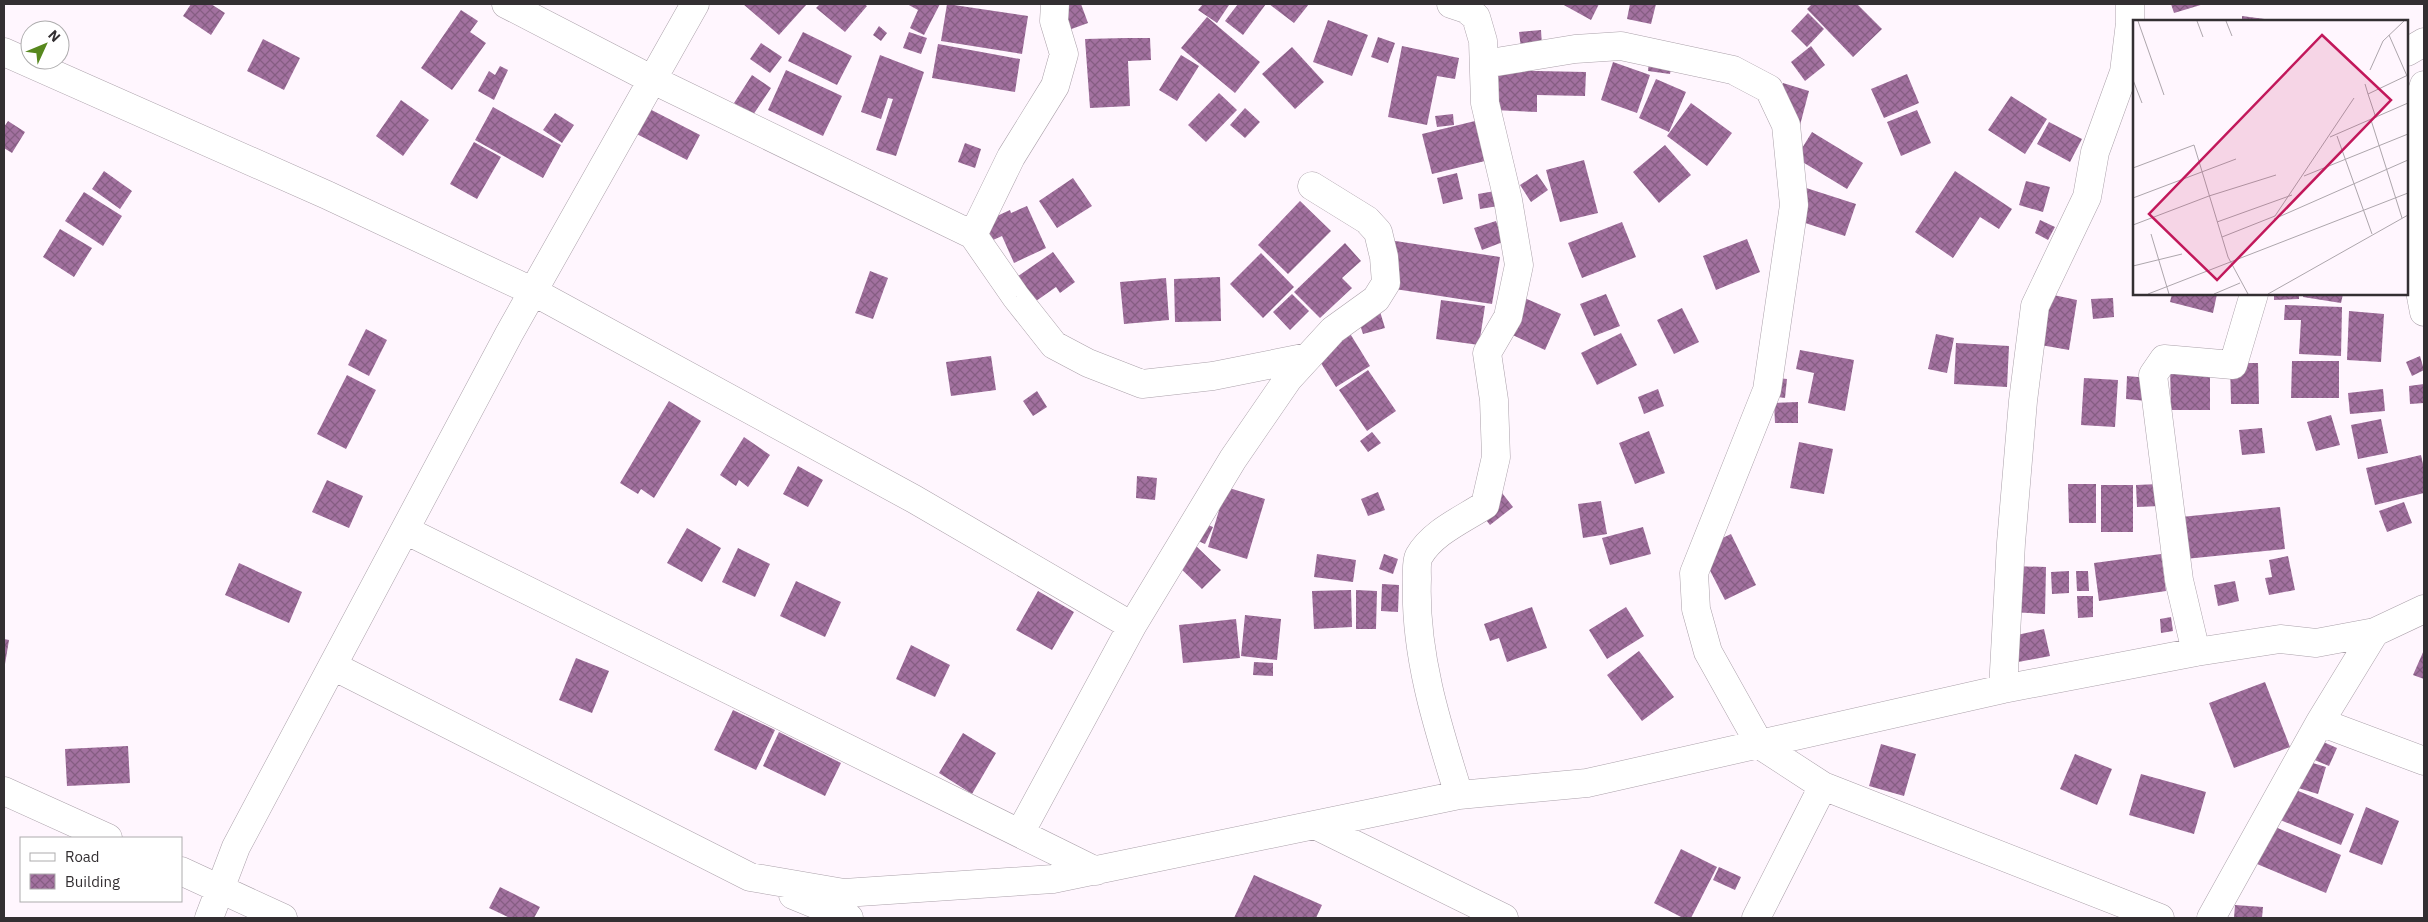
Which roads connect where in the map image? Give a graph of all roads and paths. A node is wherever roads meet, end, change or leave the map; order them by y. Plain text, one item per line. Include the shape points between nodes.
1 (506, 4) edge
2 (695, 4) edge
3 (1055, 4) edge
4 (1451, 4) edge
5 (2130, 4) edge
6 (2424, 42) edge
7 (2408, 51) edge
8 (4, 52) edge
9 (1484, 64) junction
10 (651, 79) junction
11 (2424, 85) edge
12 (2417, 175) edge
13 (1312, 186) dead end
14 (973, 235) junction
15 (534, 292) junction
16 (2254, 295) edge
17 (2424, 312) edge
18 (1308, 357) junction
19 (405, 530) junction
20 (2424, 609) edge
21 (1132, 626) junction
22 (2375, 632) junction
23 (2196, 652) junction
24 (333, 666) junction
25 (2003, 689) junction
26 (2320, 722) junction
27 (1760, 745) junction
28 (2424, 761) edge
29 (1823, 786) junction
30 (4, 791) edge
31 (1460, 795) junction
32 (1315, 825) junction
33 (1020, 833) junction
34 (106, 837) edge
35 (182, 871) edge
36 (1096, 871) junction
37 (750, 877) junction
38 (221, 889) junction
39 (2154, 917) edge
40 (210, 918) edge
41 (283, 918) edge
42 (849, 918) edge
43 (1504, 918) edge
44 (1756, 918) edge
45 (2211, 918) edge

1 - 10 street
2 - 10 street
3 - 14 street via 1054,21 1064,54 1055,86 1011,157
4 - 9 street via 1476,17 1483,41
5 - 25 street via 2124,72 2095,152 2087,197 2035,306 2011,533
6 - 7 street
8 - 15 street via 327,195
9 - 27 street via 1621,46 1733,70 1769,89 1786,125 1794,205 1767,390 1694,573 1696,609 1708,652
9 - 31 street via 1485,102 1508,200 1519,265 1508,317 1487,353 1494,400 1496,457 1485,505 1436,536 1418,558 1416,598 1422,654 1437,724
10 - 14 street
10 - 15 street
11 - 12 street via 2414,117
12 - 17 street via 2412,244
13 - 18 street via 1367,220 1378,232 1386,283 1376,299 1333,330
14 - 18 street via 1054,345 1088,363 1142,384 1213,376
15 - 19 street
15 - 21 street via 914,499
16 - 23 street via 2233,365 2164,359 2153,375 2179,580
18 - 21 street via 1288,379 1233,459
19 - 24 street
19 - 33 street
20 - 22 street
21 - 33 street
22 - 23 street via 2316,643 2280,639
22 - 26 street
23 - 25 street
24 - 37 street
24 - 38 street via 236,847
25 - 27 street
26 - 28 street
26 - 45 street
27 - 29 street
27 - 31 street via 1587,783
29 - 39 street
29 - 44 street
30 - 34 street
31 - 32 street
32 - 36 street
32 - 43 street
33 - 36 street
35 - 38 street
36 - 37 street via 1053,879 844,893
37 - 42 street
38 - 40 street
38 - 41 street

